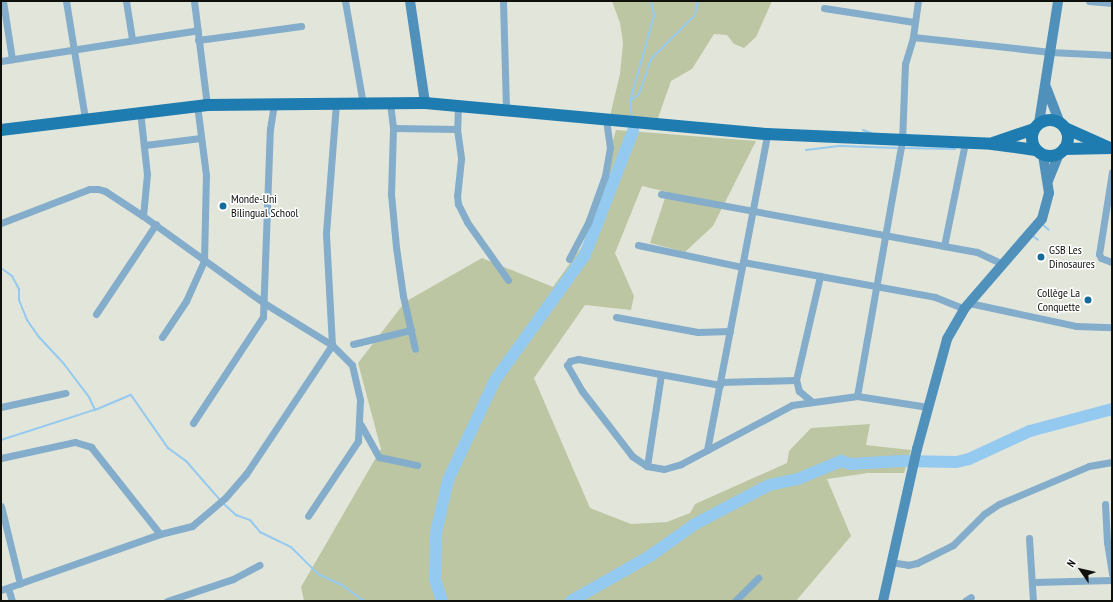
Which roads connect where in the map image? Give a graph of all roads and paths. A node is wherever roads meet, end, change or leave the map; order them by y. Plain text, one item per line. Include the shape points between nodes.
1 (3, 1) edge
2 (66, 1) edge
3 (126, 1) edge
4 (194, 1) edge
5 (345, 1) edge
6 (410, 1) edge
7 (503, 1) edge
8 (918, 1) edge
9 (1058, 1) edge
10 (1089, 1) edge
11 (1112, 3) edge
12 (824, 8) dead end
13 (914, 22) junction
14 (301, 26) dead end
15 (198, 30) junction
16 (912, 37) junction
17 (132, 40) junction
18 (198, 40) junction
19 (74, 50) junction
20 (1050, 52) junction
21 (1112, 55) edge
22 (12, 59) junction
23 (1, 61) edge
24 (1046, 87) junction
25 (274, 103) junction
26 (336, 103) junction
27 (390, 103) junction
28 (425, 103) junction
29 (364, 104) junction
30 (202, 105) junction
31 (458, 106) junction
32 (506, 110) junction
33 (140, 112) junction
34 (85, 118) junction
35 (606, 120) junction
36 (1063, 125) junction
37 (1036, 126) junction
38 (393, 128) junction
39 (457, 129) junction
40 (1, 130) edge
41 (767, 134) junction
42 (201, 138) junction
43 (902, 142) junction
44 (965, 143) junction
45 (992, 144) junction
46 (145, 146) junction
47 (1111, 148) edge
48 (1061, 152) junction
49 (1040, 153) junction
50 (1112, 172) edge
51 (1048, 181) junction
52 (661, 194) dead end
53 (752, 213) junction
54 (143, 216) junction
55 (1, 223) edge
56 (156, 224) junction
57 (886, 235) junction
58 (638, 245) dead end
59 (944, 246) junction
60 (569, 258) dead end
61 (204, 261) junction
62 (1112, 262) edge
63 (1003, 264) junction
64 (742, 265) junction
65 (820, 276) junction
66 (508, 280) dead end
67 (875, 286) junction
68 (264, 303) junction
69 (967, 306) junction
70 (96, 314) dead end
71 (616, 317) dead end
72 (1112, 327) edge
73 (411, 330) junction
74 (730, 331) junction
75 (162, 337) dead end
76 (353, 344) dead end
77 (332, 345) junction
78 (415, 349) dead end
79 (661, 375) junction
80 (796, 380) junction
81 (720, 384) junction
82 (65, 393) dead end
83 (857, 396) junction
84 (811, 400) junction
85 (1, 407) edge
86 (928, 407) junction
87 (193, 424) dead end
88 (361, 425) junction
89 (707, 450) junction
90 (1, 458) edge
91 (1112, 462) edge
92 (417, 465) dead end
93 (647, 466) junction
94 (1105, 504) dead end
95 (1, 506) edge
96 (308, 516) dead end
97 (160, 534) junction
98 (1029, 538) dead end
99 (890, 562) junction
100 (259, 565) dead end
101 (1112, 574) edge
102 (758, 578) dead end
103 (1112, 580) edge
104 (1034, 582) junction
105 (20, 584) junction
106 (5, 589) edge
107 (12, 601) edge
108 (167, 601) edge
109 (735, 601) edge
110 (883, 601) edge
111 (1033, 601) edge

1 - 22 street
2 - 19 street
3 - 17 street
4 - 15 street
5 - 29 street
6 - 28 main road
7 - 32 street
8 - 13 street
9 - 20 main road
10 - 11 street
12 - 13 street
13 - 16 street
14 - 18 street
15 - 17 street
15 - 18 street
16 - 20 street
16 - 43 street via 905,64
17 - 19 street
18 - 30 street
19 - 22 street
19 - 34 street
20 - 21 street
20 - 24 main road
22 - 23 street
24 - 36 main road
24 - 37 main road
25 - 26 main road
25 - 30 main road
25 - 68 street via 270,128
26 - 29 main road
26 - 77 street via 326,233
27 - 28 main road
27 - 29 main road
27 - 38 street
28 - 31 main road
30 - 33 main road
30 - 42 street
31 - 32 main road
31 - 39 street
32 - 35 main road
33 - 34 main road
33 - 46 street
34 - 40 main road
35 - 41 main road
35 - 60 street via 610,148 605,176 588,223
36 - 37 main road via 1054,120
36 - 47 main road
36 - 48 main road via 1068,143
37 - 45 main road
37 - 49 main road via 1032,144
38 - 39 street
38 - 73 street via 392,194 403,296
39 - 66 street via 461,159 458,204 467,222
41 - 43 main road
41 - 53 street
42 - 46 street
42 - 61 street via 206,175
43 - 44 main road
43 - 57 street
44 - 45 main road
44 - 59 street
45 - 49 main road
46 - 54 street
47 - 48 main road
48 - 49 main road
48 - 51 main road
49 - 51 main road
50 - 62 street via 1100,254 1101,258
51 - 63 main road via 1048,200 1042,219
52 - 53 street
53 - 57 street
53 - 64 street
54 - 55 street via 105,191 89,189
54 - 56 street
56 - 61 street
56 - 70 street
57 - 59 street
57 - 67 street
58 - 64 street
59 - 63 street via 977,252
61 - 68 street
61 - 75 street via 186,301
63 - 69 main road
64 - 65 street
64 - 74 street
65 - 67 street
65 - 80 street
67 - 69 street via 940,298
67 - 83 street
68 - 77 street
68 - 87 street via 261,323
69 - 72 street via 1076,326
69 - 86 main road via 947,339
71 - 74 street via 698,332
73 - 76 street
73 - 78 street
74 - 81 street
77 - 88 street via 347,358 353,369 360,400
77 - 97 street via 246,474 225,498 192,526
79 - 81 street
79 - 93 street
79 - 93 street via 578,358 570,361 568,365 582,391 627,450
80 - 81 street
80 - 84 street via 799,391
81 - 89 street
82 - 85 street
83 - 84 street
83 - 86 street
84 - 89 street via 780,410
86 - 99 main road
88 - 92 street via 379,457
88 - 96 street via 358,441
89 - 93 street via 673,467 664,469
90 - 97 street via 75,442 91,447
91 - 99 street via 1089,466 999,504 984,514 953,545 917,563 908,565
94 - 101 street
95 - 105 street
97 - 105 street
98 - 104 street
99 - 110 main road
100 - 108 street via 233,579
102 - 109 street
103 - 104 street
104 - 111 street
105 - 106 street
106 - 107 street

